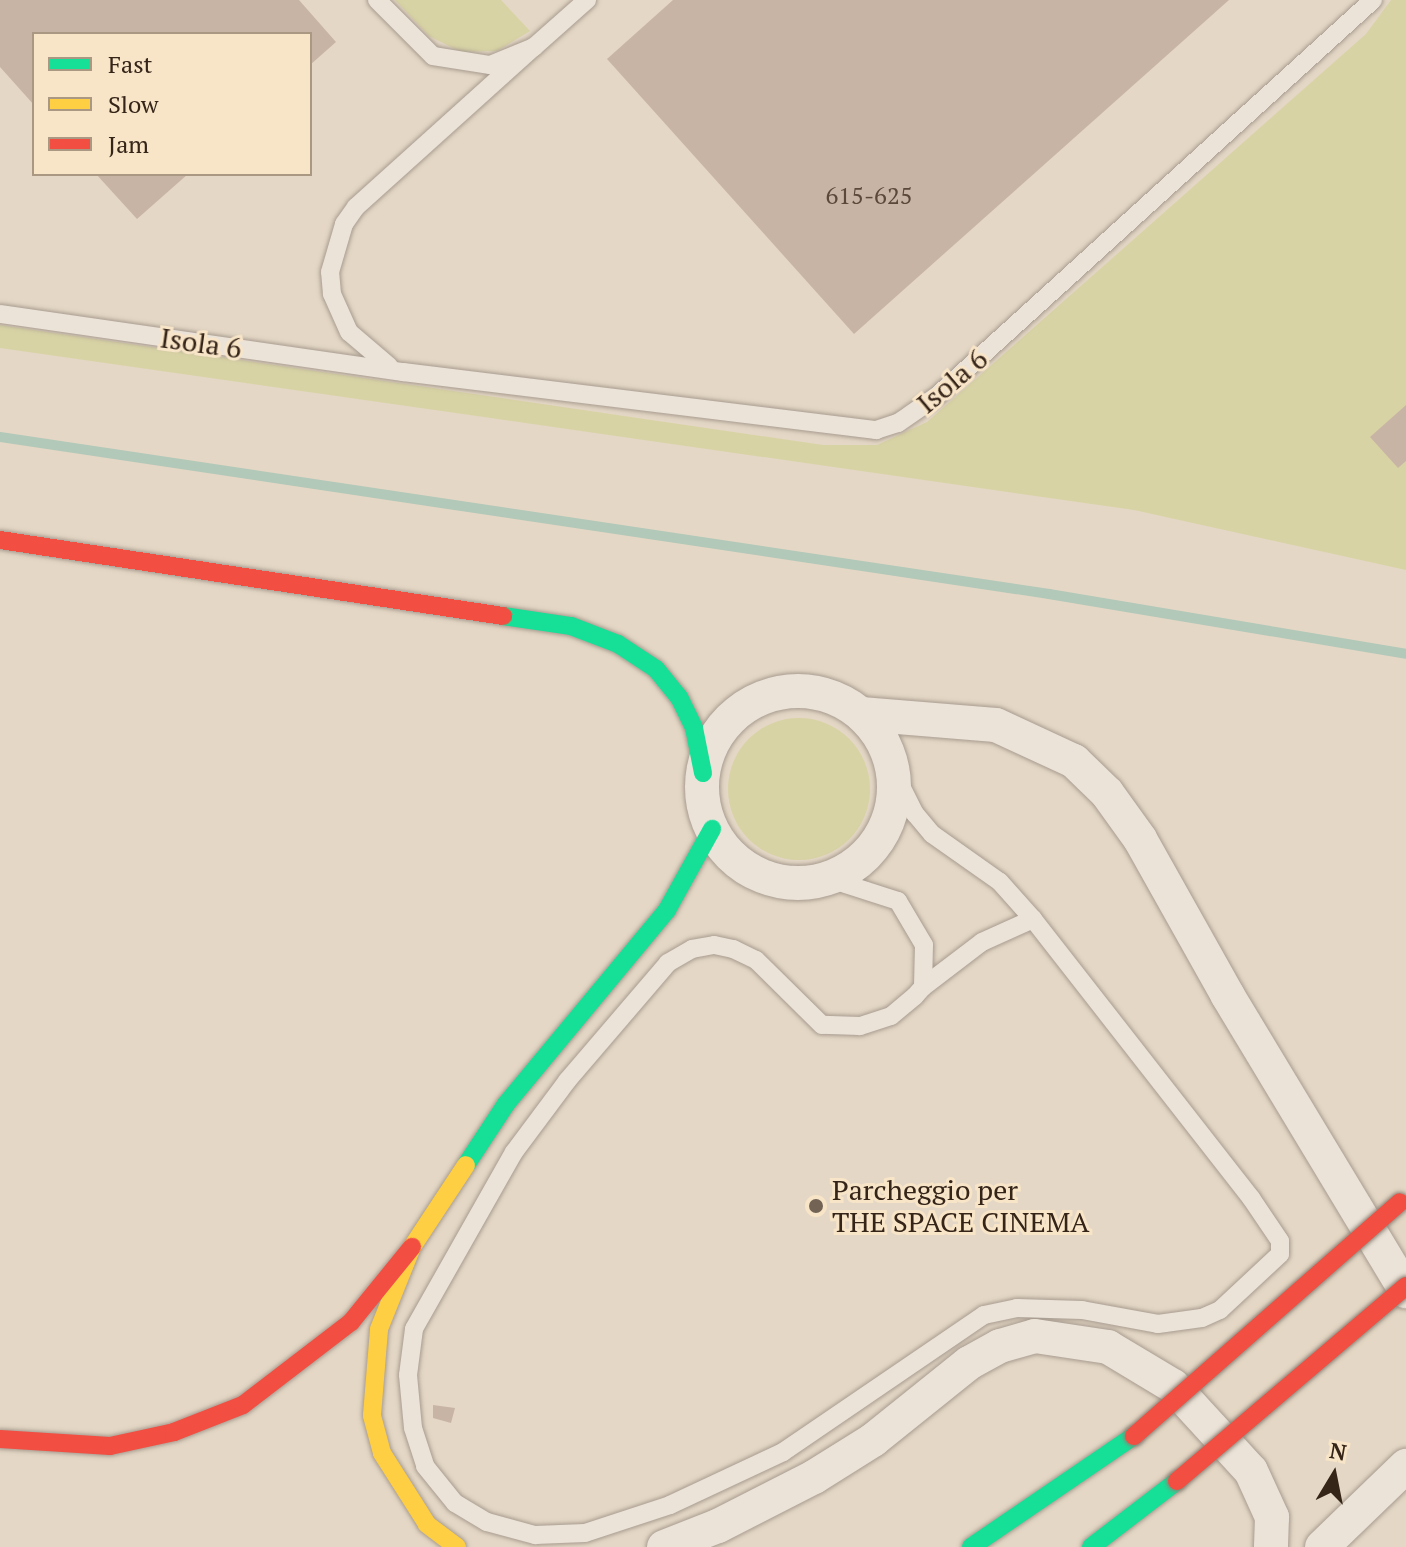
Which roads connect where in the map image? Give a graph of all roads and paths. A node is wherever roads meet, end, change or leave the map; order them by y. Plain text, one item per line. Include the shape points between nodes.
1 (377, 0) edge
2 (587, 0) edge
3 (1373, 0) edge
4 (534, 47) junction
5 (0, 314) edge
6 (403, 372) junction
7 (0, 540) edge
8 (861, 714) junction
9 (894, 772) junction
10 (703, 773) junction
11 (712, 829) junction
12 (809, 883) junction
13 (1033, 919) junction
14 (923, 987) junction
15 (1404, 1198) edge
16 (412, 1247) junction
17 (1404, 1283) edge
18 (1134, 1436) junction
19 (0, 1439) edge
20 (1406, 1466) edge
21 (1177, 1481) junction
22 (1077, 1499) dead end
23 (457, 1547) edge
24 (664, 1547) edge
25 (971, 1547) edge
26 (1091, 1547) edge
27 (1124, 1547) edge
28 (1271, 1547) edge
29 (1322, 1547) edge

1 - 4 lane, Isola 6 via 418,45 452,62 490,65
2 - 4 lane, Isola 6
3 - 6 lane, Isola 6 via 937,396 898,423 855,430
4 - 6 lane, Isola 6 via 356,207 344,224 330,272 340,315 361,347
5 - 6 lane, Isola 6
7 - 10 main road via 571,626 618,644 656,669 679,697 694,728
8 - 9 street via 882,740
8 - 10 street via 836,699 807,691 765,698 728,721 711,745
8 - 17 street via 996,725 1074,761 1107,793 1140,839 1228,996
9 - 12 street via 893,803 883,833 864,858 838,875
9 - 13 lane via 915,814 932,834 1000,882
10 - 11 street via 703,802
11 - 12 street via 729,854 752,871 779,881
11 - 16 main road via 667,910 506,1104
12 - 14 lane via 839,882 898,901 924,945
13 - 14 lane via 982,942
13 - 14 lane via 1251,1198 1280,1241 1280,1254 1220,1310 1179,1322 1158,1324 1082,1310 1017,1308 984,1315 783,1452 712,1489 585,1533 535,1535 487,1522 455,1503 425,1466 413,1428 408,1375 414,1329 514,1152 668,963 692,949 733,949 756,960 822,1025 860,1026 891,1016
15 - 18 main road, bridge
16 - 19 main road via 351,1322 243,1405 174,1432 110,1446
16 - 23 main road via 379,1329 372,1415 382,1453 400,1488 427,1524
17 - 21 main road, bridge
18 - 22 main road
18 - 25 main road
20 - 29 street
21 - 26 main road
21 - 27 main road
24 - 28 street via 814,1477 873,1440 969,1363 1035,1336 1108,1347 1173,1386 1251,1471 1272,1517

